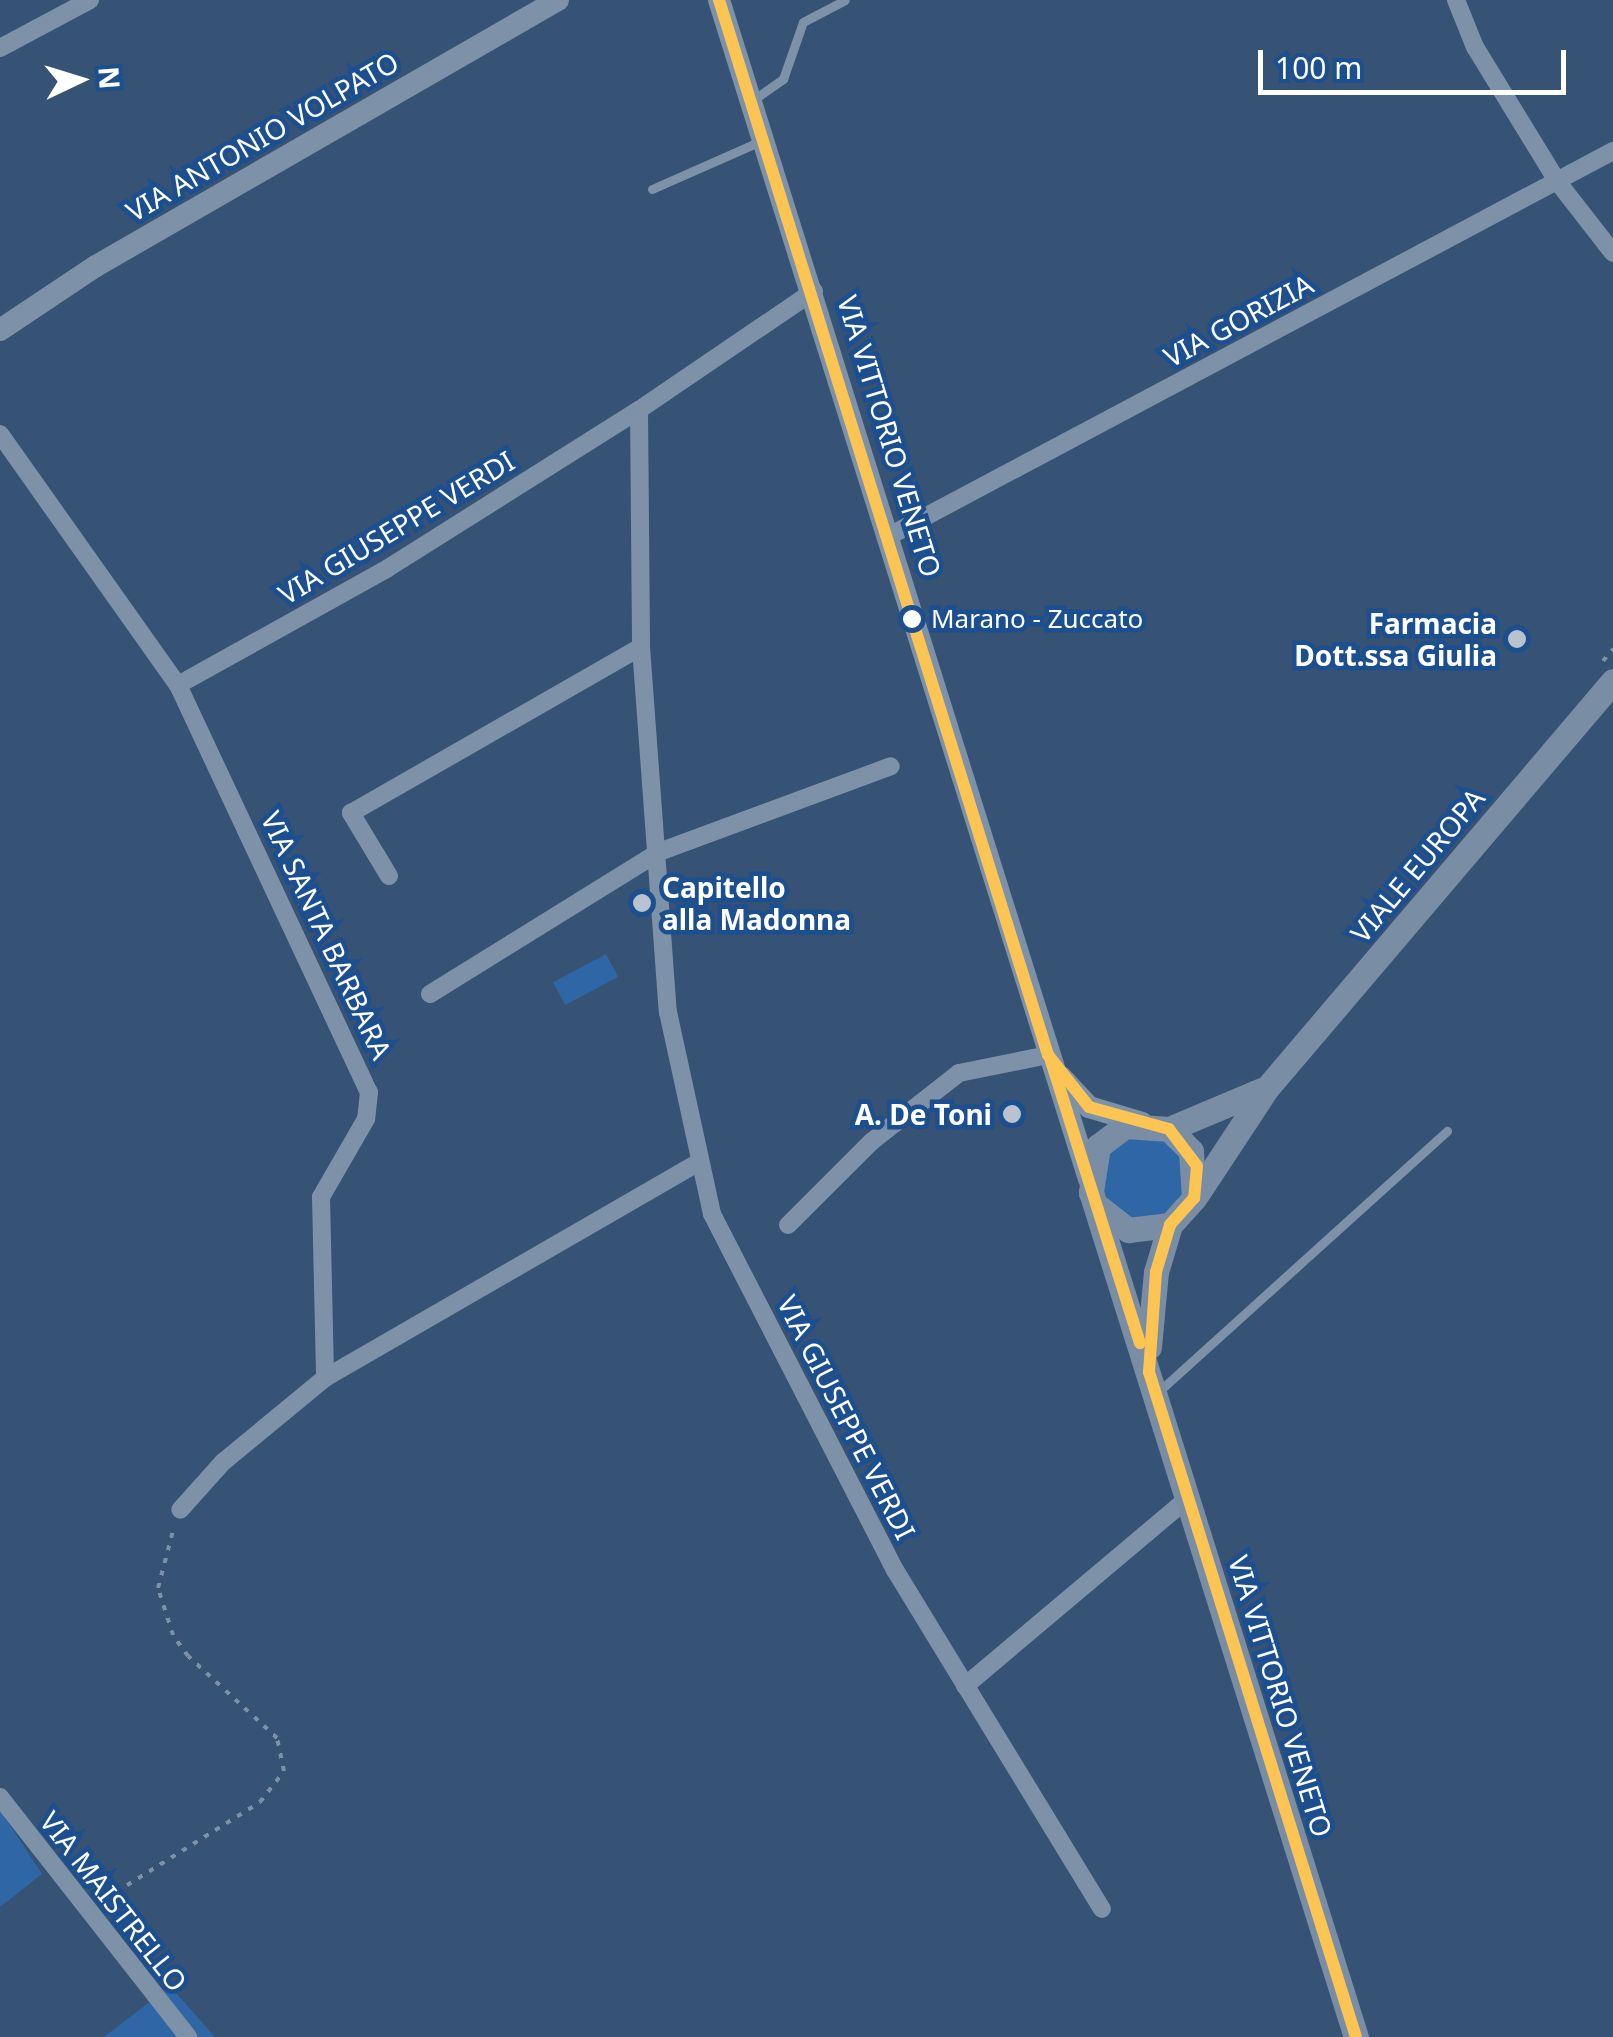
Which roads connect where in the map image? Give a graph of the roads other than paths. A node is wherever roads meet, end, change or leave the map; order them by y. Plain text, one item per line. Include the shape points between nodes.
1 (90, 0) edge
2 (558, 0) edge
3 (719, 0) edge
4 (845, 0) edge
5 (1456, 0) edge
6 (0, 48) edge
7 (753, 100) junction
8 (765, 139) junction
9 (1613, 151) edge
10 (1557, 181) junction
11 (652, 189) dead end
12 (1613, 253) edge
13 (814, 291) junction
14 (0, 330) edge
15 (639, 410) junction
16 (0, 434) edge
17 (888, 536) junction
18 (641, 647) junction
19 (1607, 672) edge
20 (178, 685) junction
21 (891, 766) dead end
22 (659, 852) junction
23 (389, 876) dead end
24 (430, 994) dead end
25 (1050, 1059) junction
26 (1266, 1088) junction
27 (1142, 1123) junction
28 (1169, 1129) junction
29 (1447, 1131) dead end
30 (696, 1164) junction
31 (1089, 1179) junction
32 (1194, 1198) junction
33 (1096, 1205) junction
34 (788, 1226) dead end
35 (1170, 1226) junction
36 (326, 1378) junction
37 (1152, 1383) junction
38 (1188, 1498) junction
39 (180, 1510) road end
40 (965, 1686) junction
41 (0, 1797) edge
42 (1102, 1909) dead end
43 (188, 2037) edge
44 (1356, 2037) edge

1 - 6 street
2 - 14 street, VIA ANTONIO VOLPATO via 96,266
3 - 7 street, VIA VITTORIO VENETO
4 - 7 lane via 803,22 783,78
5 - 10 street via 1475,47
7 - 8 street, VIA VITTORIO VENETO
8 - 11 lane
8 - 13 street, VIA VITTORIO VENETO
9 - 10 street, VIA GORIZIA
10 - 12 street
10 - 17 street, VIA GORIZIA
13 - 15 street, VIA GIUSEPPE VERDI
13 - 17 street, VIA VITTORIO VENETO
15 - 18 street, VIA GIUSEPPE VERDI via 635,576
15 - 20 street, VIA GIUSEPPE VERDI via 388,568
16 - 20 street, VIA SANTA BARBARA
17 - 25 street, VIA VITTORIO VENETO
18 - 22 street, VIA GIUSEPPE VERDI
18 - 23 street via 351,814
19 - 26 main road, VIALE EUROPA
20 - 36 street, VIA SANTA BARBARA via 369,1092 366,1119 321,1197
21 - 22 street
22 - 24 street
22 - 30 street, VIA GIUSEPPE VERDI via 668,1012
25 - 27 street, VIA VITTORIO VENETO via 1088,1107
25 - 31 street, VIA VITTORIO VENETO
25 - 34 street via 959,1073 871,1142
26 - 28 main road, VIALE EUROPA
26 - 32 main road, VIALE EUROPA
27 - 28 main road, VIA VITTORIO VENETO
27 - 31 main road via 1110,1134 1091,1162
28 - 32 main road via 1191,1151
29 - 37 lane
30 - 36 street
30 - 40 street, VIA GIUSEPPE VERDI via 712,1214 895,1570
31 - 33 main road, VIA VITTORIO VENETO
32 - 35 main road, VIA VITTORIO VENETO
33 - 35 main road via 1128,1230
33 - 37 main road, VIA VITTORIO VENETO
35 - 37 main road, VIA VITTORIO VENETO via 1148,1320
36 - 39 street via 237,1449
37 - 38 main road, VIA VITTORIO VENETO
38 - 40 street
38 - 44 main road, VIA VITTORIO VENETO
40 - 42 street, VIA GIUSEPPE VERDI
41 - 43 street, VIA MAISTRELLO

